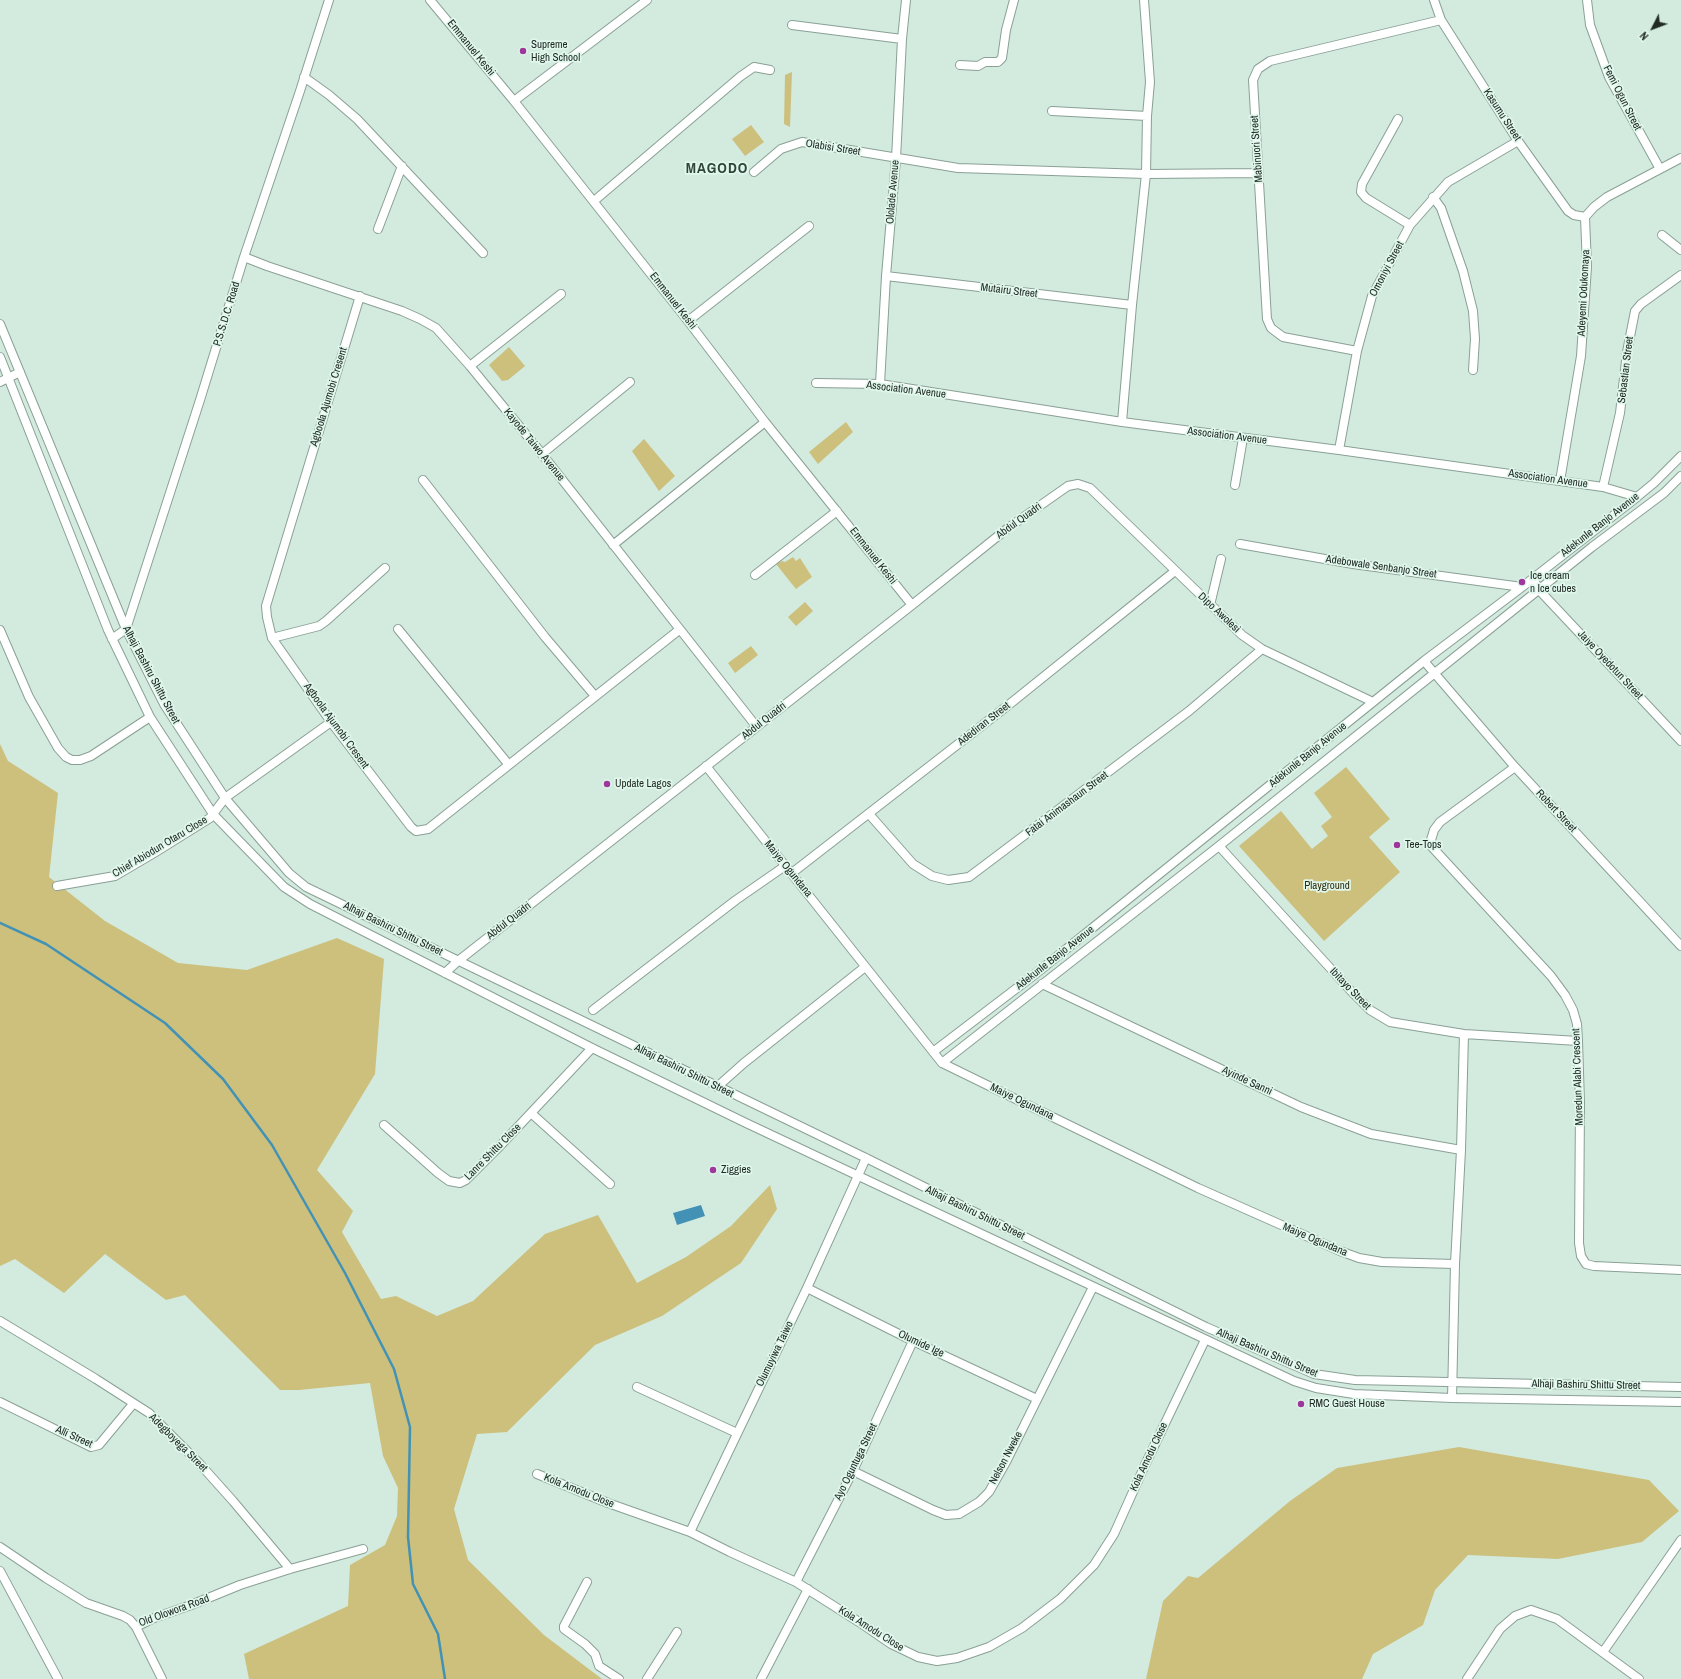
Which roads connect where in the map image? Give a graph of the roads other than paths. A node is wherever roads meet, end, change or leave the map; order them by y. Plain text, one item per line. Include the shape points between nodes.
1 (329, 0) edge
2 (430, 0) edge
3 (647, 0) edge
4 (906, 0) edge
5 (1014, 0) edge
6 (1144, 0) edge
7 (1434, 0) edge
8 (1587, 0) edge
9 (1441, 20) junction
10 (792, 25) dead end
11 (902, 39) junction
12 (960, 65) dead end
13 (770, 70) dead end
14 (304, 78) junction
15 (514, 101) junction
16 (1052, 111) dead end
17 (1147, 116) junction
18 (1398, 119) dead end
19 (1518, 141) junction
20 (1681, 158) edge
21 (896, 159) junction
22 (402, 166) junction
23 (1660, 169) junction
24 (754, 172) dead end
25 (1258, 173) junction
26 (1146, 174) junction
27 (1433, 197) junction
28 (594, 201) junction
29 (1585, 217) junction
30 (1410, 225) junction
31 (810, 226) dead end
32 (378, 229) dead end
33 (1662, 235) dead end
34 (1681, 250) edge
35 (483, 253) dead end
36 (244, 257) junction
37 (1681, 275) edge
38 (886, 276) junction
39 (561, 294) dead end
40 (360, 296) junction
41 (1132, 305) junction
42 (688, 321) junction
43 (0, 324) edge
44 (1357, 351) junction
45 (0, 357) edge
46 (470, 366) junction
47 (1473, 370) dead end
48 (20, 372) junction
49 (8, 378) junction
50 (0, 382) edge
51 (630, 382) dead end
52 (816, 384) dead end
53 (880, 384) junction
54 (765, 422) junction
55 (1122, 422) junction
56 (1243, 438) junction
57 (1339, 450) junction
58 (542, 454) junction
59 (1681, 456) edge
60 (1681, 476) edge
61 (423, 480) dead end
62 (1560, 481) junction
63 (1235, 485) dead end
64 (1603, 487) junction
65 (1090, 488) joint
66 (1637, 497) junction
67 (837, 510) junction
68 (1240, 544) dead end
69 (613, 545) junction
70 (1221, 559) dead end
71 (385, 568) dead end
72 (1175, 572) junction
73 (755, 575) dead end
74 (1533, 578) junction
75 (1522, 587) junction
76 (1540, 590) junction
77 (912, 605) junction
78 (1210, 605) junction
79 (126, 629) junction
80 (398, 629) dead end
81 (0, 630) edge
82 (679, 630) junction
83 (272, 638) junction
84 (112, 639) junction
85 (3, 646) edge
86 (1262, 648) junction
87 (1424, 661) junction
88 (1436, 674) junction
89 (595, 696) junction
90 (1373, 702) junction
91 (150, 717) junction
92 (332, 722) junction
93 (756, 726) junction
94 (1681, 741) edge
95 (509, 765) junction
96 (706, 766) junction
97 (1515, 767) junction
98 (225, 798) junction
99 (213, 814) junction
100 (869, 814) junction
101 (1219, 846) junction
102 (786, 866) junction
103 (792, 873) junction
104 (57, 886) dead end
105 (1681, 946) edge
106 (458, 961) junction
107 (866, 967) junction
108 (445, 973) junction
109 (1042, 984) junction
110 (593, 1010) dead end
111 (1464, 1034) junction
112 (1578, 1041) junction
113 (592, 1048) junction
114 (933, 1052) junction
115 (942, 1063) junction
116 (716, 1087) junction
117 (532, 1113) junction
118 (384, 1125) dead end
119 (1461, 1150) junction
120 (866, 1158) junction
121 (859, 1175) junction
122 (610, 1184) dead end
123 (1455, 1264) junction
124 (1681, 1270) edge
125 (1093, 1287) junction
126 (807, 1288) junction
127 (0, 1321) edge
128 (1205, 1340) junction
129 (913, 1341) junction
130 (1453, 1383) junction
131 (638, 1387) dead end
132 (1681, 1387) edge
133 (1452, 1398) junction
134 (1037, 1399) junction
135 (0, 1402) edge
136 (1681, 1402) edge
137 (133, 1404) junction
138 (737, 1433) junction
139 (853, 1470) junction
140 (537, 1474) dead end
141 (690, 1532) junction
142 (1681, 1540) edge
143 (1, 1549) edge
144 (363, 1549) dead end
145 (290, 1569) junction
146 (0, 1571) edge
147 (587, 1582) dead end
148 (796, 1582) junction
149 (808, 1589) junction
150 (136, 1626) junction
151 (677, 1632) dead end
152 (1602, 1652) junction
153 (58, 1679) edge
154 (162, 1679) edge
155 (619, 1679) edge
156 (647, 1679) edge
157 (761, 1679) edge
158 (1467, 1679) edge
159 (1639, 1679) edge

1 - 14 street, P.S.S.D.C. Road
2 - 15 street, Emmanuel Keshi
3 - 15 street
4 - 11 street, Ololade Avenue
5 - 12 street via 1002,58 998,62 985,62 978,66
6 - 17 street via 1150,82
7 - 9 street, Kasumu Street
8 - 23 street, Femi Ogun Street via 1590,26 1609,77
9 - 19 street, Kasumu Street
9 - 25 street, Mabinuori Street via 1283,57 1270,61 1258,69 1253,80 1253,93
10 - 11 street
11 - 21 street, Ololade Avenue
13 - 28 street via 754,67 741,76
14 - 22 street via 357,119
14 - 36 street, P.S.S.D.C. Road
15 - 28 street, Emmanuel Keshi
16 - 17 street
17 - 26 street
18 - 30 street via 1362,184 1361,192 1366,198
19 - 27 street, Omoniyi Street via 1448,182
19 - 29 street, Kasumu Street via 1568,211
20 - 23 street
21 - 24 street, Olabisi Street via 802,142 781,149
21 - 26 street, Olabisi Street via 958,168
21 - 38 street, Ololade Avenue
22 - 32 street
22 - 35 street
23 - 29 street via 1607,197
25 - 26 street, Olabisi Street
25 - 44 street, Mabinuori Street via 1267,319 1271,328 1283,337
26 - 41 street
27 - 30 street, Omoniyi Street
27 - 47 street via 1441,208 1464,271 1473,311
28 - 42 street, Emmanuel Keshi
29 - 62 street, Adeyemi Odukomaya via 1587,267 1580,356
30 - 44 street, Omoniyi Street via 1372,296
31 - 42 street
33 - 34 street
36 - 40 street, Kayode Taiwo Avenue
36 - 79 street, P.S.S.D.C. Road
37 - 64 street, Sebastian Street via 1635,311 1620,413
38 - 41 street, Mutairu Street
38 - 53 street, Ololade Avenue
39 - 46 street
40 - 46 street, Kayode Taiwo Avenue via 402,311 436,328
40 - 83 street, Agboola Ajumobi Cresent via 266,606 268,628
41 - 55 street
42 - 54 street, Emmanuel Keshi
43 - 48 street, Alhaji Bashiru Shittu Street
44 - 57 street, Omoniyi Street
45 - 49 street, Alhaji Bashiru Shittu Street
46 - 58 street, Kayode Taiwo Avenue
48 - 49 street
48 - 79 street, Alhaji Bashiru Shittu Street
49 - 50 street
49 - 84 street, Alhaji Bashiru Shittu Street
51 - 58 street
52 - 53 street, Association Avenue
53 - 55 street, Association Avenue
54 - 67 street, Emmanuel Keshi
54 - 69 street
55 - 56 street, Association Avenue
56 - 57 street, Association Avenue
56 - 63 street
57 - 62 street, Association Avenue
58 - 69 street, Kayode Taiwo Avenue
59 - 66 street, Adekunle Banjo Avenue
60 - 76 street, Adekunle Banjo Avenue via 1664,493
61 - 89 street via 545,637
62 - 64 street, Association Avenue
64 - 66 street, Association Avenue
65 - 72 street, Dipo Awolesi
65 - 77 street, Abdul Quadri via 1078,484 1068,486 1008,528
66 - 74 street, Adekunle Banjo Avenue
67 - 73 street
67 - 77 street, Emmanuel Keshi
68 - 75 street, Adebowale Senbanjo Street via 1353,564
69 - 82 street, Kayode Taiwo Avenue
70 - 78 street
71 - 83 street via 319,626
72 - 78 street, Dipo Awolesi
72 - 100 street, Adediran Street
74 - 75 street, Adekunle Banjo Avenue
74 - 76 street, Jaiye Oyedotun Street
75 - 87 street, Adekunle Banjo Avenue
76 - 88 street, Adekunle Banjo Avenue
76 - 94 street, Jaiye Oyedotun Street
77 - 93 street, Abdul Quadri
78 - 86 street, Dipo Awolesi via 1242,635
79 - 84 street
79 - 98 street, Alhaji Bashiru Shittu Street via 164,704
80 - 95 street
81 - 85 street
82 - 89 street, Agboola Ajumobi Cresent
82 - 93 street, Kayode Taiwo Avenue
83 - 92 street, Agboola Ajumobi Cresent
84 - 91 street, Alhaji Bashiru Shittu Street
85 - 91 street via 58,748 72,760 91,756
86 - 90 street, Dipo Awolesi
86 - 100 street, Fatai Animashaun Street via 1189,711 969,877 948,880 932,876 913,864
87 - 88 street, Robert Street
87 - 90 street, Adekunle Banjo Avenue
88 - 97 street, Robert Street
88 - 101 street, Adekunle Banjo Avenue
89 - 95 street, Agboola Ajumobi Cresent
90 - 114 street, Adekunle Banjo Avenue via 1034,975
91 - 99 street, Alhaji Bashiru Shittu Street
92 - 95 street, Agboola Ajumobi Cresent via 416,831 428,829
92 - 98 street, Chief Abiodun Otaru Close
93 - 96 street, Abdul Quadri
96 - 102 street, Maiye Ogundana
96 - 106 street, Abdul Quadri
97 - 105 street, Robert Street
97 - 112 street, Moredun Alabi Crescent via 1440,822 1434,830 1432,847 1565,994 1577,1024
98 - 99 street, Chief Abiodun Otaru Close
98 - 106 street, Alhaji Bashiru Shittu Street via 289,873 306,887
99 - 104 street, Chief Abiodun Otaru Close via 115,876
99 - 108 street, Alhaji Bashiru Shittu Street via 284,887 310,904
100 - 103 street, Adediran Street
101 - 109 street, Adekunle Banjo Avenue
101 - 111 street, Ibitayo Street via 1370,1010 1390,1022
102 - 103 street, Maiye Ogundana
102 - 110 street via 736,900
103 - 107 street, Maiye Ogundana
106 - 108 street, Abdul Quadri
106 - 116 street, Alhaji Bashiru Shittu Street
107 - 114 street, Maiye Ogundana
107 - 116 street
108 - 113 street, Alhaji Bashiru Shittu Street
109 - 115 street, Adekunle Banjo Avenue
109 - 119 street, Ayinde Sanni via 1301,1107 1371,1134
111 - 112 street, Ibitayo Street
111 - 119 street
112 - 124 street, Moredun Alabi Crescent via 1581,1256 1586,1264 1594,1266
113 - 117 street, Lanre Shittu Close
113 - 121 street, Alhaji Bashiru Shittu Street
114 - 115 street, Maiye Ogundana
115 - 123 street, Maiye Ogundana via 1198,1188 1340,1251 1382,1262
116 - 120 street, Alhaji Bashiru Shittu Street
117 - 118 street, Lanre Shittu Close via 466,1180 460,1183 449,1181 438,1173
117 - 122 street
119 - 123 street
120 - 121 street, Olumuyiwa Taiwo
120 - 130 street, Alhaji Bashiru Shittu Street via 1206,1327 1314,1374 1355,1380
121 - 125 street, Alhaji Bashiru Shittu Street
121 - 126 street, Olumuyiwa Taiwo
123 - 130 street
125 - 128 street, Alhaji Bashiru Shittu Street
125 - 134 street, Nelson Nweke
126 - 129 street, Olumide Ige
126 - 138 street, Olumuyiwa Taiwo
127 - 137 street, Adegboyega Street via 96,1378
128 - 133 street, Alhaji Bashiru Shittu Street via 1294,1381 1316,1388 1354,1394
128 - 149 street, Kola Amodu Close via 1114,1534 1094,1565 1060,1599 1022,1628 989,1647 957,1658 937,1661 918,1657 891,1644
129 - 134 street, Olumide Ige
129 - 139 street, Ayo Oguntuga Street
130 - 132 street, Alhaji Bashiru Shittu Street
130 - 133 street
131 - 138 street
133 - 136 street, Alhaji Bashiru Shittu Street
134 - 139 street, Nelson Nweke via 989,1492 979,1502 959,1514 946,1515 933,1510
135 - 137 street, Alli Street via 91,1448 99,1445
137 - 145 street, Adegboyega Street via 162,1425 233,1501
138 - 141 street, Olumuyiwa Taiwo
139 - 148 street, Ayo Oguntuga Street
140 - 141 street, Kola Amodu Close
141 - 148 street, Kola Amodu Close
142 - 152 street
143 - 150 street, Old Olowora Road via 86,1603 123,1616
144 - 145 street, Old Olowora Road
145 - 150 street, Old Olowora Road via 240,1585
146 - 153 street
147 - 155 street via 564,1629 595,1654 599,1666
148 - 149 street, Kola Amodu Close
149 - 157 street
150 - 154 street
151 - 156 street
152 - 158 street via 1557,1619 1531,1610 1515,1616 1500,1629
152 - 159 street

